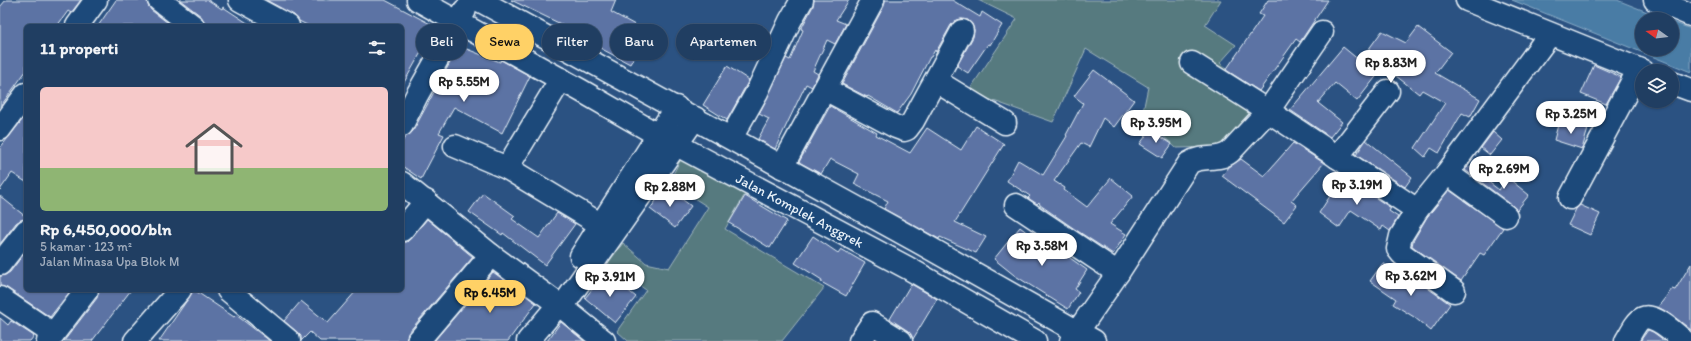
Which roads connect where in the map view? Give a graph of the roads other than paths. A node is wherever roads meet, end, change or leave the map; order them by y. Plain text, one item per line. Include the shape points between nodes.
1 (96, 0) edge
2 (159, 0) edge
3 (240, 0) edge
4 (418, 0) edge
5 (471, 0) edge
6 (479, 0) edge
7 (802, 0) edge
8 (873, 0) edge
9 (1467, 0) edge
10 (1655, 0) edge
11 (1687, 9) edge
12 (458, 22) junction
13 (78, 24) edge
14 (190, 24) edge
15 (284, 24) edge
16 (962, 31) dead end
17 (1322, 32) dead end
18 (1550, 34) junction
19 (1192, 63) dead end
20 (1635, 68) edge
21 (561, 80) junction
22 (936, 81) junction
23 (1635, 81) edge
24 (1679, 86) edge
25 (825, 89) junction
26 (1691, 90) edge
27 (410, 91) edge
28 (1388, 91) dead end
29 (24, 97) edge
30 (1268, 111) junction
31 (685, 113) junction
32 (404, 116) edge
33 (1005, 123) dead end
34 (0, 128) edge
35 (731, 138) junction
36 (667, 140) junction
37 (455, 146) dead end
38 (1337, 157) junction
39 (782, 167) junction
40 (507, 168) junction
41 (1448, 173) junction
42 (404, 184) edge
43 (1570, 198) dead end
44 (426, 201) junction
45 (1016, 205) dead end
46 (1417, 210) junction
47 (1506, 216) dead end
48 (404, 228) edge
49 (608, 228) junction
50 (24, 234) edge
51 (491, 255) junction
52 (0, 264) edge
53 (1118, 273) junction
54 (1454, 290) dead end
55 (86, 292) edge
56 (178, 292) edge
57 (230, 292) edge
58 (0, 298) edge
59 (556, 306) junction
60 (51, 338) edge
61 (1081, 338) edge
62 (135, 341) edge
63 (289, 341) edge
64 (418, 341) edge
65 (528, 341) edge
66 (604, 341) edge
67 (860, 341) edge
68 (901, 341) edge
69 (1035, 341) edge
70 (1626, 341) edge
71 (1684, 341) edge

1 - 13 street
2 - 14 street
3 - 15 street
4 - 12 street, Jalan Komplek Anggrek
5 - 12 street
6 - 31 street, Jalan Komplek Anggrek
7 - 35 street via 757,92
8 - 25 street
9 - 18 street
10 - 11 street
12 - 21 street, Jalan Komplek Anggrek
12 - 27 street
16 - 22 street
17 - 30 street
18 - 20 street
18 - 41 street
19 - 30 street
21 - 36 street, Jalan Komplek Anggrek
21 - 40 street
22 - 25 street via 913,121 904,130
22 - 33 street
23 - 43 street
24 - 26 street
25 - 39 street
27 - 32 street
28 - 38 street
29 - 34 street
30 - 38 street
30 - 53 street via 1224,157 1200,158 1189,163
31 - 35 street, Jalan Komplek Anggrek
31 - 36 street
35 - 39 street, Jalan Komplek Anggrek
36 - 49 street
36 - 69 street, Jalan Komplek Anggrek via 908,268
37 - 40 street
38 - 46 street
39 - 61 street, Jalan Komplek Anggrek via 919,242
40 - 49 street
41 - 46 street
41 - 47 street
42 - 44 street
44 - 48 street
44 - 51 street
45 - 53 street
46 - 54 street via 1401,236 1398,249
49 - 59 street
50 - 52 street
51 - 59 street
51 - 64 street
53 - 61 street
55 - 60 street
56 - 62 street
57 - 63 street
58 - 60 street
59 - 65 street
59 - 66 street
67 - 68 street via 872,323
70 - 71 street via 1643,318 1650,317 1660,321

